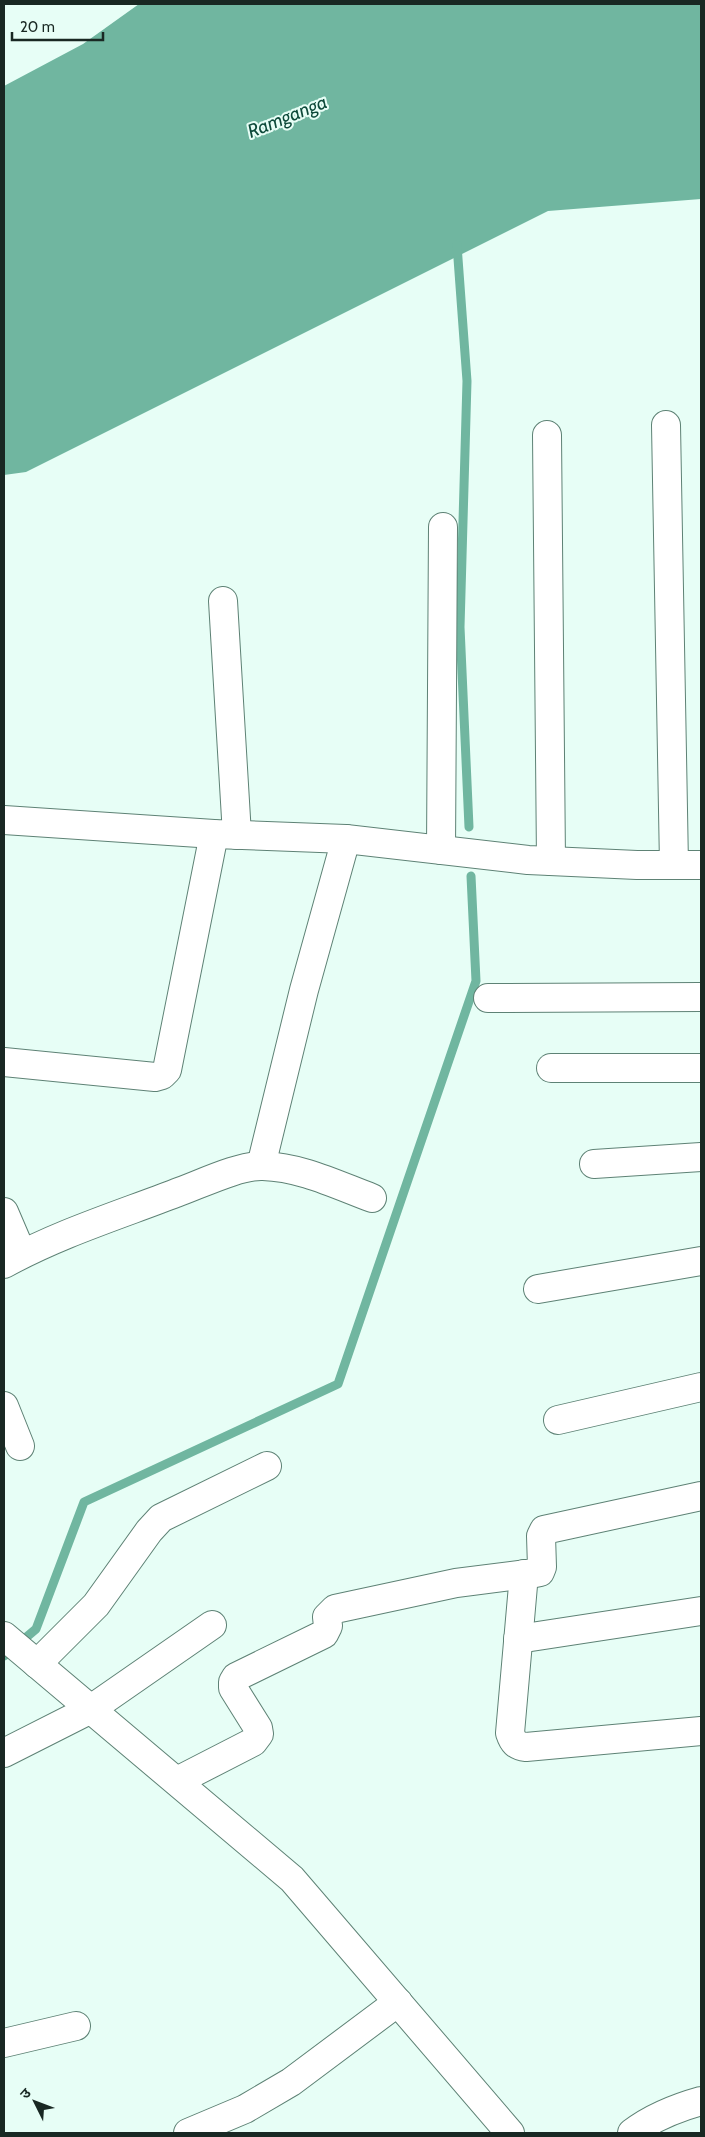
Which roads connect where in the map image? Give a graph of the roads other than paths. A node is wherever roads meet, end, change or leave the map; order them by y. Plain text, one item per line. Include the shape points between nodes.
1 (666, 425) dead end
2 (547, 435) dead end
3 (443, 527) dead end
4 (223, 601) dead end
5 (4, 820) edge
6 (225, 834) junction
7 (346, 839) junction
8 (442, 850) junction
9 (551, 861) junction
10 (674, 865) junction
11 (701, 865) edge
12 (701, 997) edge
13 (488, 998) dead end
14 (4, 1062) edge
15 (551, 1068) dead end
16 (701, 1068) edge
17 (701, 1157) edge
18 (594, 1164) dead end
19 (261, 1166) junction
20 (372, 1198) dead end
21 (4, 1212) edge
22 (13, 1259) edge
23 (701, 1261) edge
24 (538, 1289) dead end
25 (701, 1387) edge
26 (4, 1406) edge
27 (558, 1420) dead end
28 (20, 1446) dead end
29 (267, 1466) dead end
30 (701, 1496) edge
31 (524, 1574) junction
32 (701, 1611) edge
33 (212, 1626) dead end
34 (518, 1639) junction
35 (21, 1650) edge
36 (91, 1709) junction
37 (701, 1731) edge
38 (4, 1754) edge
39 (177, 1782) junction
40 (398, 2002) junction
41 (76, 2026) dead end
42 (4, 2043) edge
43 (701, 2101) edge
44 (188, 2133) edge
45 (510, 2133) edge
46 (632, 2133) edge

1 - 10 street
2 - 9 street
3 - 8 street
4 - 6 street
5 - 6 street
6 - 7 street
6 - 14 street via 167,1070 155,1076
7 - 8 street
7 - 19 street via 304,990
8 - 9 street
9 - 10 street
10 - 11 street
12 - 13 street
15 - 16 street
17 - 18 street
19 - 20 street via 293,1169
19 - 22 street via 228,1174
21 - 22 street
23 - 24 street
25 - 27 street
26 - 28 street
29 - 35 street via 161,1518 96,1605
30 - 31 street via 544,1530 540,1536 540,1572
31 - 34 street
31 - 39 street via 456,1583 335,1609 327,1617 328,1626 324,1634 236,1677 233,1688 258,1728 259,1734 253,1742
32 - 34 street
33 - 36 street
34 - 37 street via 510,1733 519,1746
35 - 36 street
36 - 38 street
36 - 39 street
39 - 40 street via 292,1879
40 - 44 street via 291,2082 245,2109
40 - 45 street
41 - 42 street
43 - 46 street via 674,2109

